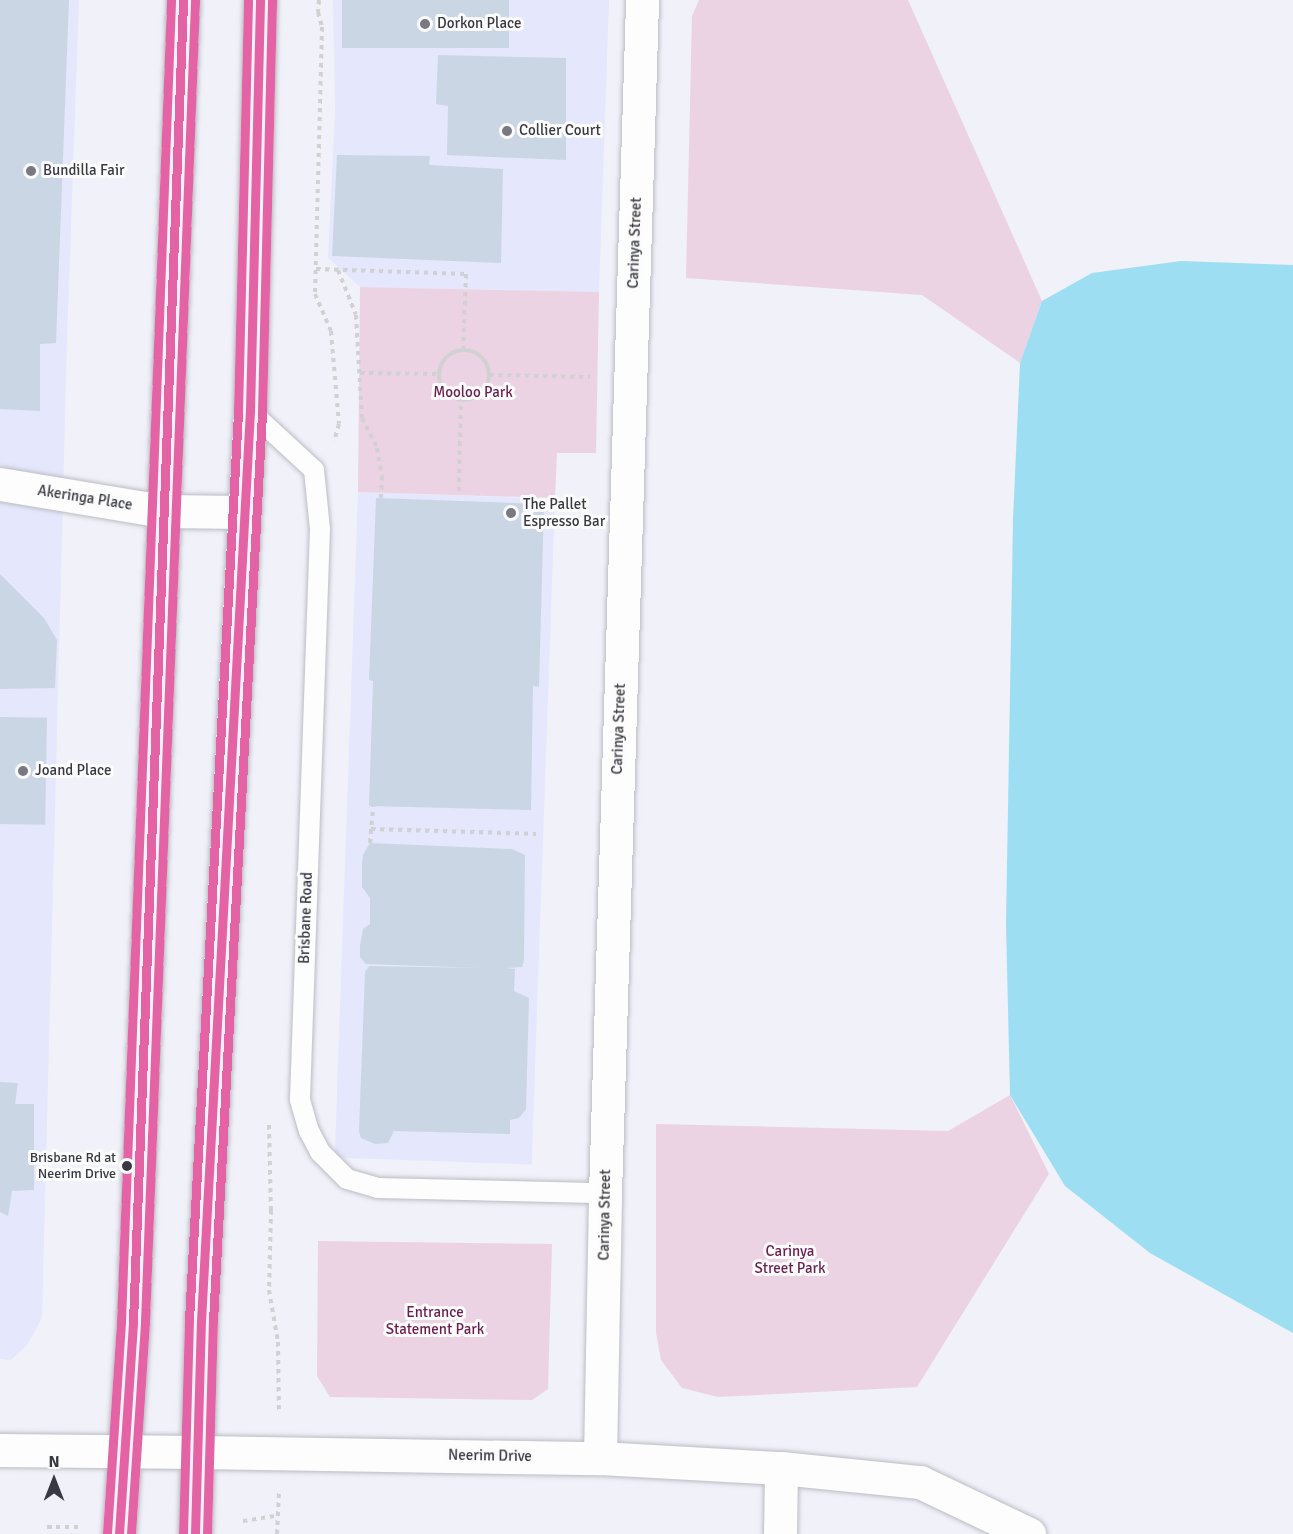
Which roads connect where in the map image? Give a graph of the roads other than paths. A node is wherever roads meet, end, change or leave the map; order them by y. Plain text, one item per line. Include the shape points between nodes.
1 (183, 0) edge
2 (260, 0) edge
3 (642, 0) edge
4 (250, 411) junction
5 (0, 484) edge
6 (163, 511) junction
7 (243, 512) junction
8 (605, 1192) junction
9 (0, 1450) edge
10 (125, 1451) junction
11 (198, 1452) junction
12 (600, 1458) junction
13 (781, 1468) junction
14 (119, 1534) edge
15 (195, 1534) edge
16 (780, 1534) edge
17 (1029, 1534) edge

1 - 6 main road
2 - 4 main road
3 - 8 street, Carinya Street
4 - 7 main road
4 - 8 lane, Brisbane Road via 314,470 320,529 300,1100 309,1131 320,1152 347,1179 378,1188
5 - 6 street, Akeringa Place
6 - 7 street, Akeringa Place
6 - 10 main road
7 - 11 main road via 201,1321
8 - 12 street, Carinya Street
9 - 10 street, Neerim Drive
10 - 11 street, Neerim Drive
10 - 14 main road
11 - 12 street, Neerim Drive
11 - 15 main road
12 - 13 street, Neerim Drive
13 - 16 street
13 - 17 street, Neerim Drive via 920,1482

